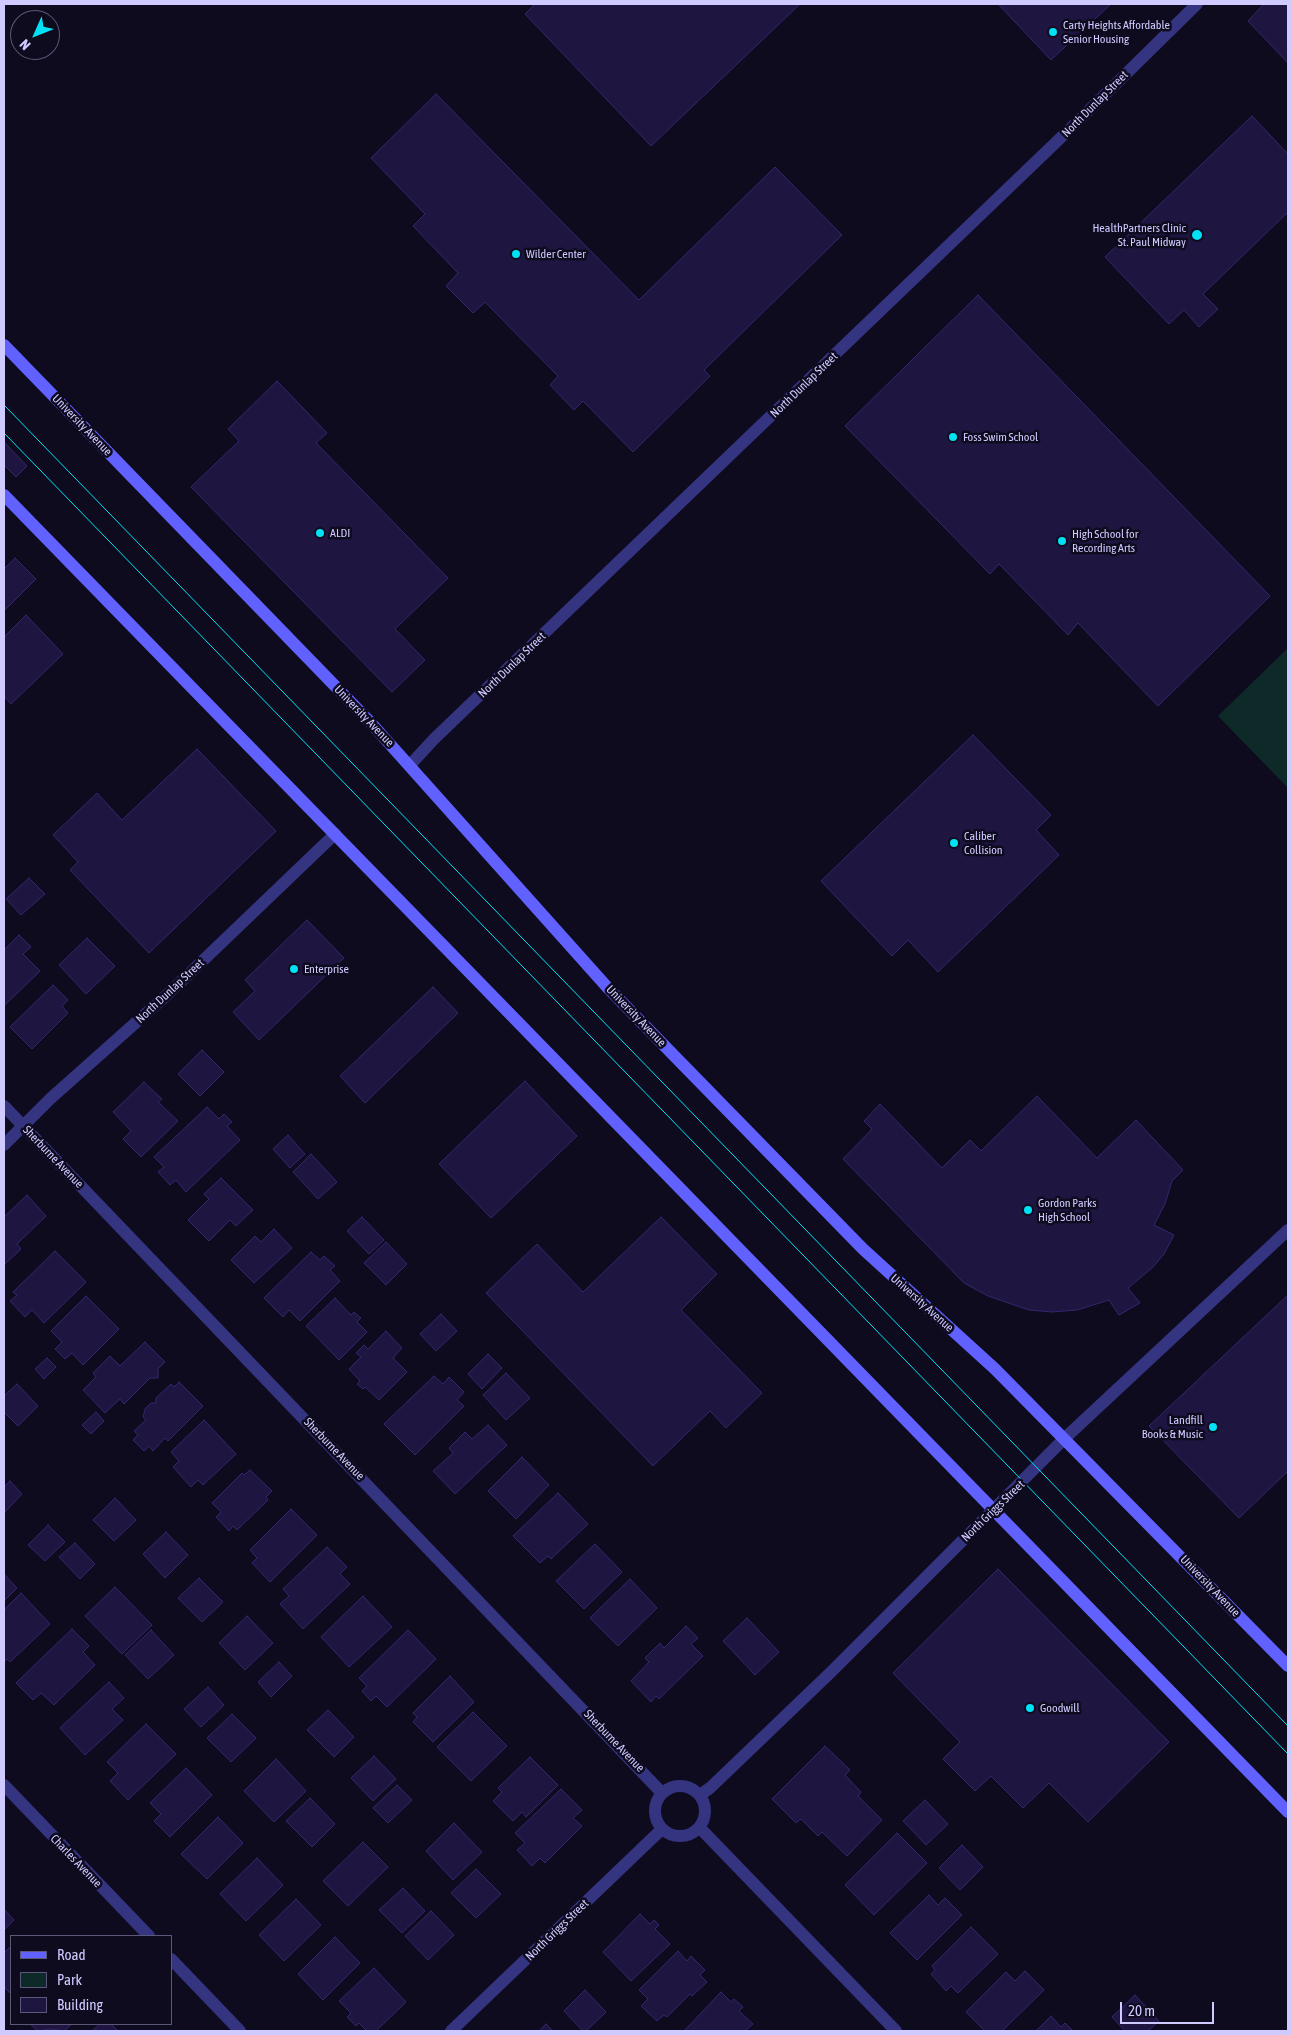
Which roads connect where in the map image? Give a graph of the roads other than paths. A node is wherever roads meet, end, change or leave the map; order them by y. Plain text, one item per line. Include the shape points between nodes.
1 (1197, 4) edge
2 (4, 346) edge
3 (4, 495) edge
4 (410, 765) junction
5 (334, 834) junction
6 (4, 1106) edge
7 (23, 1126) junction
8 (4, 1145) edge
9 (1288, 1230) edge
10 (1065, 1438) junction
11 (994, 1509) junction
12 (1288, 1666) edge
13 (4, 1785) edge
14 (662, 1793) junction
15 (700, 1795) junction
16 (1288, 1812) edge
17 (700, 1828) junction
18 (662, 1829) junction
19 (148, 1935) edge
20 (172, 1960) edge
21 (240, 2031) edge
22 (451, 2031) edge
23 (896, 2031) edge

1 - 4 street, North Dunlap Street
2 - 4 main road, University Avenue
3 - 5 main road
4 - 10 main road, University Avenue via 614,994 863,1249 995,1369
5 - 7 street, North Dunlap Street via 169,993
5 - 11 main road
6 - 7 street, Sherburne Avenue
7 - 8 street, North Dunlap Street
7 - 14 street, Sherburne Avenue
9 - 10 street, North Griggs Street
10 - 11 street, North Griggs Street
10 - 12 main road, University Avenue
11 - 15 street, North Griggs Street via 830,1673
11 - 16 main road
13 - 19 street, Charles Avenue
14 - 15 street via 688,1786
14 - 18 street via 656,1802 655,1812
15 - 17 street via 706,1815
17 - 18 street via 679,1837
17 - 23 street
18 - 22 street, North Griggs Street
20 - 21 street

